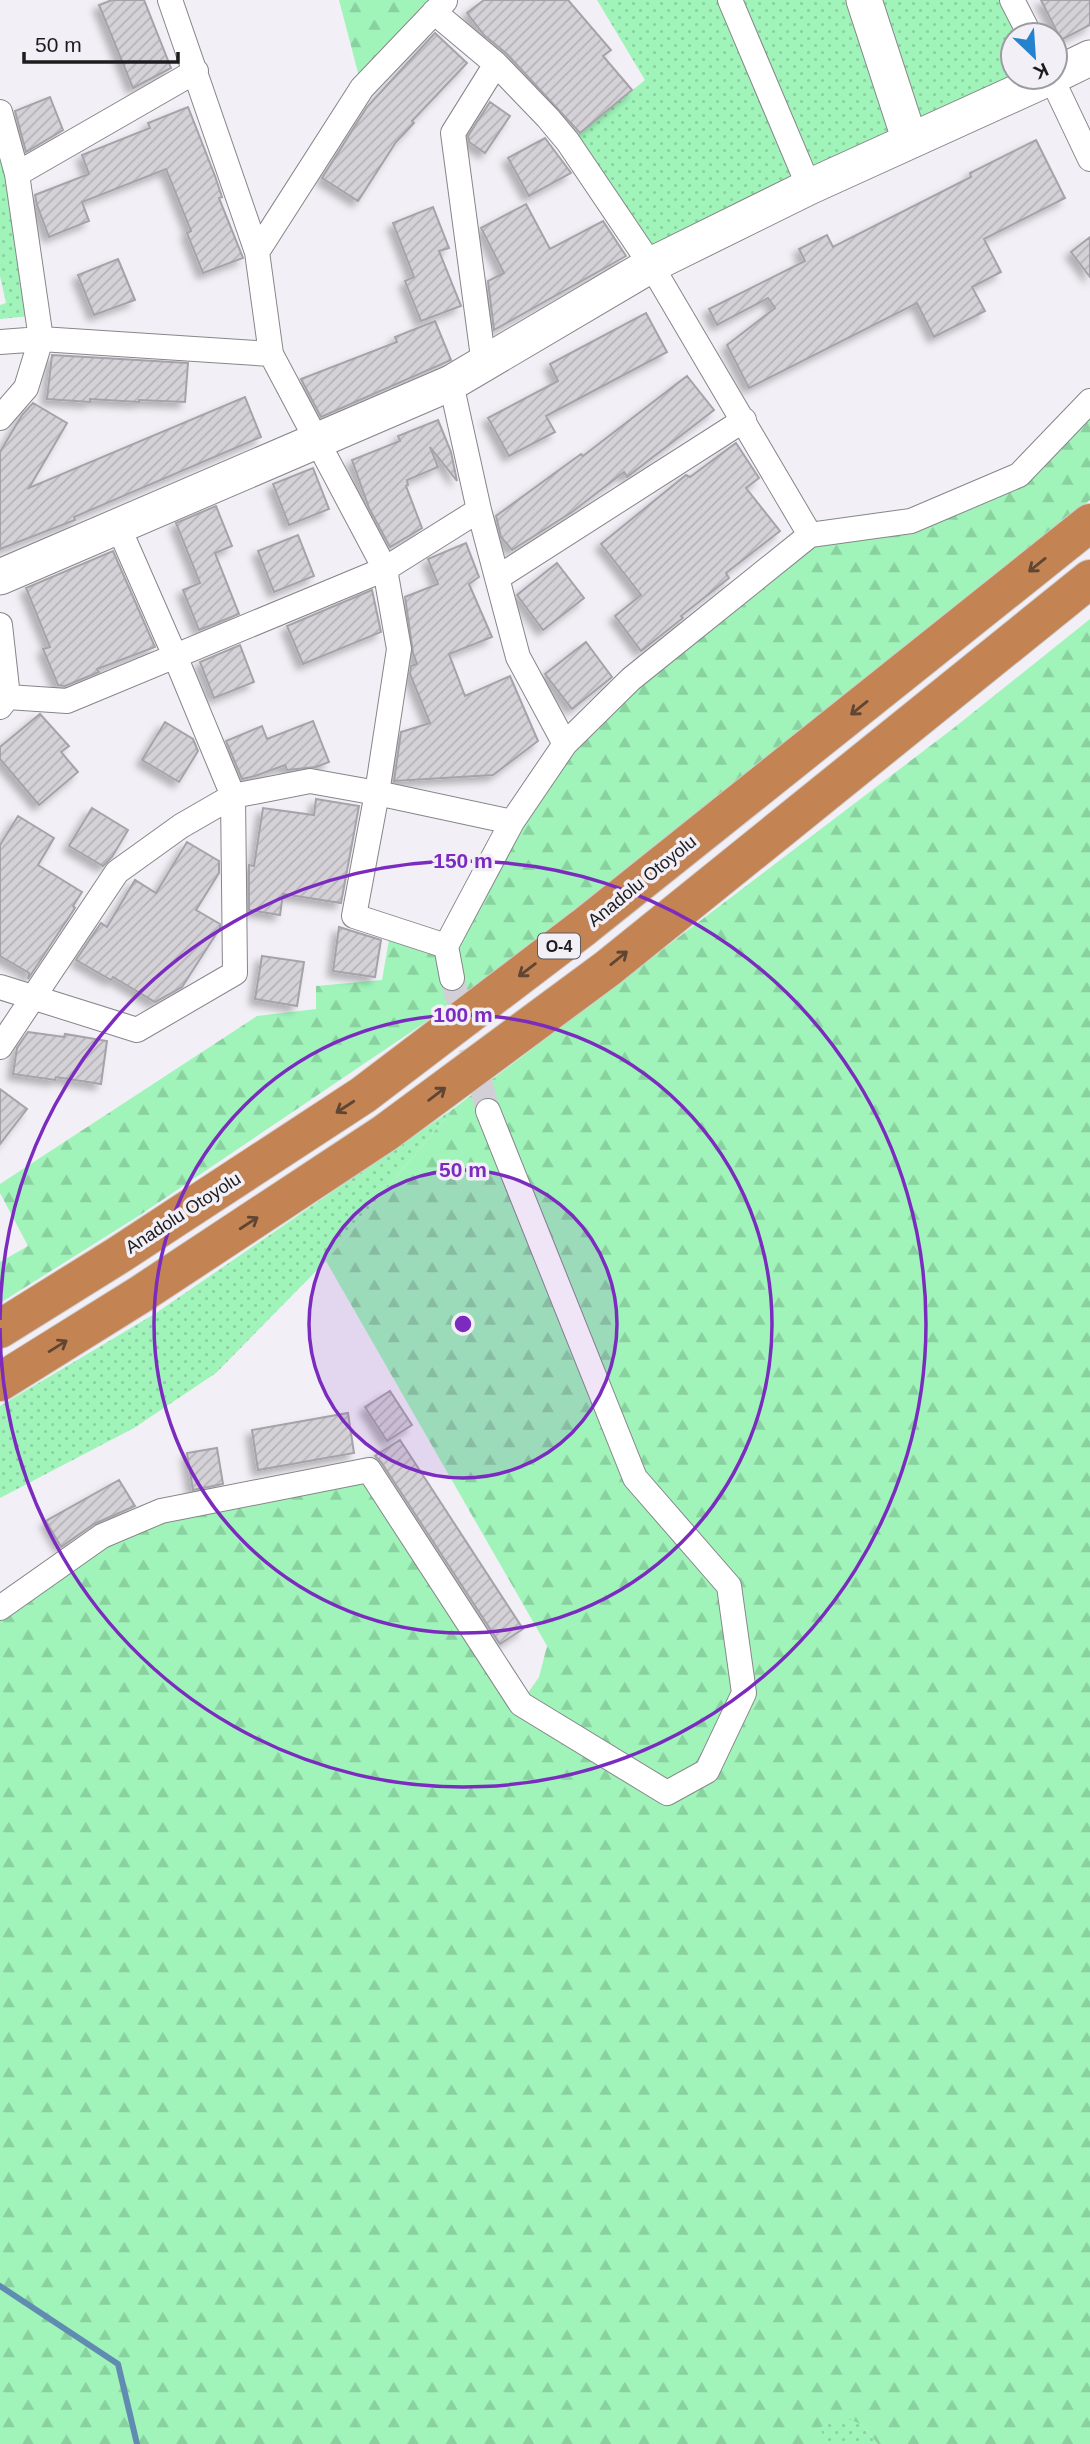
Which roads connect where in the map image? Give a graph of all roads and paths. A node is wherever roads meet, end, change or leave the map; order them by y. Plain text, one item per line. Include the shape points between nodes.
1 (170, 0) edge
2 (730, 0) edge
3 (864, 0) edge
4 (1012, 0) edge
5 (440, 6) edge
6 (1023, 21) edge
7 (1090, 58) edge
8 (496, 64) junction
9 (1069, 68) edge
10 (196, 71) junction
11 (1019, 91) edge
12 (1059, 91) edge
13 (0, 112) edge
14 (910, 141) junction
15 (1090, 159) edge
16 (17, 173) junction
17 (809, 187) junction
18 (257, 252) junction
19 (651, 265) junction
20 (41, 339) junction
21 (0, 342) edge
22 (271, 354) junction
23 (484, 365) junction
24 (451, 383) junction
25 (1090, 401) edge
26 (0, 418) edge
27 (744, 420) junction
28 (316, 441) junction
29 (480, 510) junction
30 (1090, 523) edge
31 (118, 526) junction
32 (810, 535) junction
33 (385, 569) junction
34 (0, 577) edge
35 (497, 578) junction
36 (1090, 579) edge
37 (0, 625) edge
38 (175, 656) junction
39 (4, 702) edge
40 (565, 744) junction
41 (377, 793) junction
42 (233, 796) junction
43 (512, 822) junction
44 (446, 946) junction
45 (453, 978) tunnel mouth
46 (0, 987) edge
47 (35, 997) junction
48 (0, 1048) edge
49 (488, 1111) tunnel mouth
50 (0, 1329) edge
51 (0, 1382) edge
52 (0, 1608) edge

1 - 10 street
2 - 17 street
3 - 14 main road
4 - 6 street
5 - 8 street
5 - 18 street via 362,88
7 - 9 main road
8 - 19 street via 568,142
8 - 23 street via 453,133
10 - 16 street
10 - 18 street
11 - 14 main road
12 - 15 street
13 - 16 street
14 - 17 main road
16 - 20 street
17 - 19 main road
18 - 22 street
19 - 23 main road
19 - 27 street
20 - 21 street
20 - 22 street
20 - 26 street via 26,388
22 - 28 street
23 - 24 main road
24 - 28 main road
24 - 29 street
25 - 32 street via 1019,475 911,521
27 - 32 street
27 - 35 street
28 - 31 main road
28 - 33 street
29 - 33 street
29 - 35 street
30 -> 50 highway, Anadolu Otoyolu / O-4 via 584,927 374,1086
31 - 34 main road
31 - 38 street
32 - 40 street via 631,679
33 - 38 street
33 - 41 street via 399,649
35 - 40 street via 518,657
51 -> 36 highway, O-4 via 385,1133 608,968
37 - 39 street
38 - 39 street via 67,701
38 - 42 street
40 - 43 street
41 - 42 street via 310,781
41 - 43 street
41 - 44 street via 354,916
42 - 47 street via 117,872
42 - 47 street via 235,972 137,1030
43 - 44 street
44 - 45 street
46 - 47 street
47 - 48 street
49 - 52 street via 635,1478 729,1586 744,1693 707,1771 667,1793 520,1704 369,1470 162,1511 102,1536

